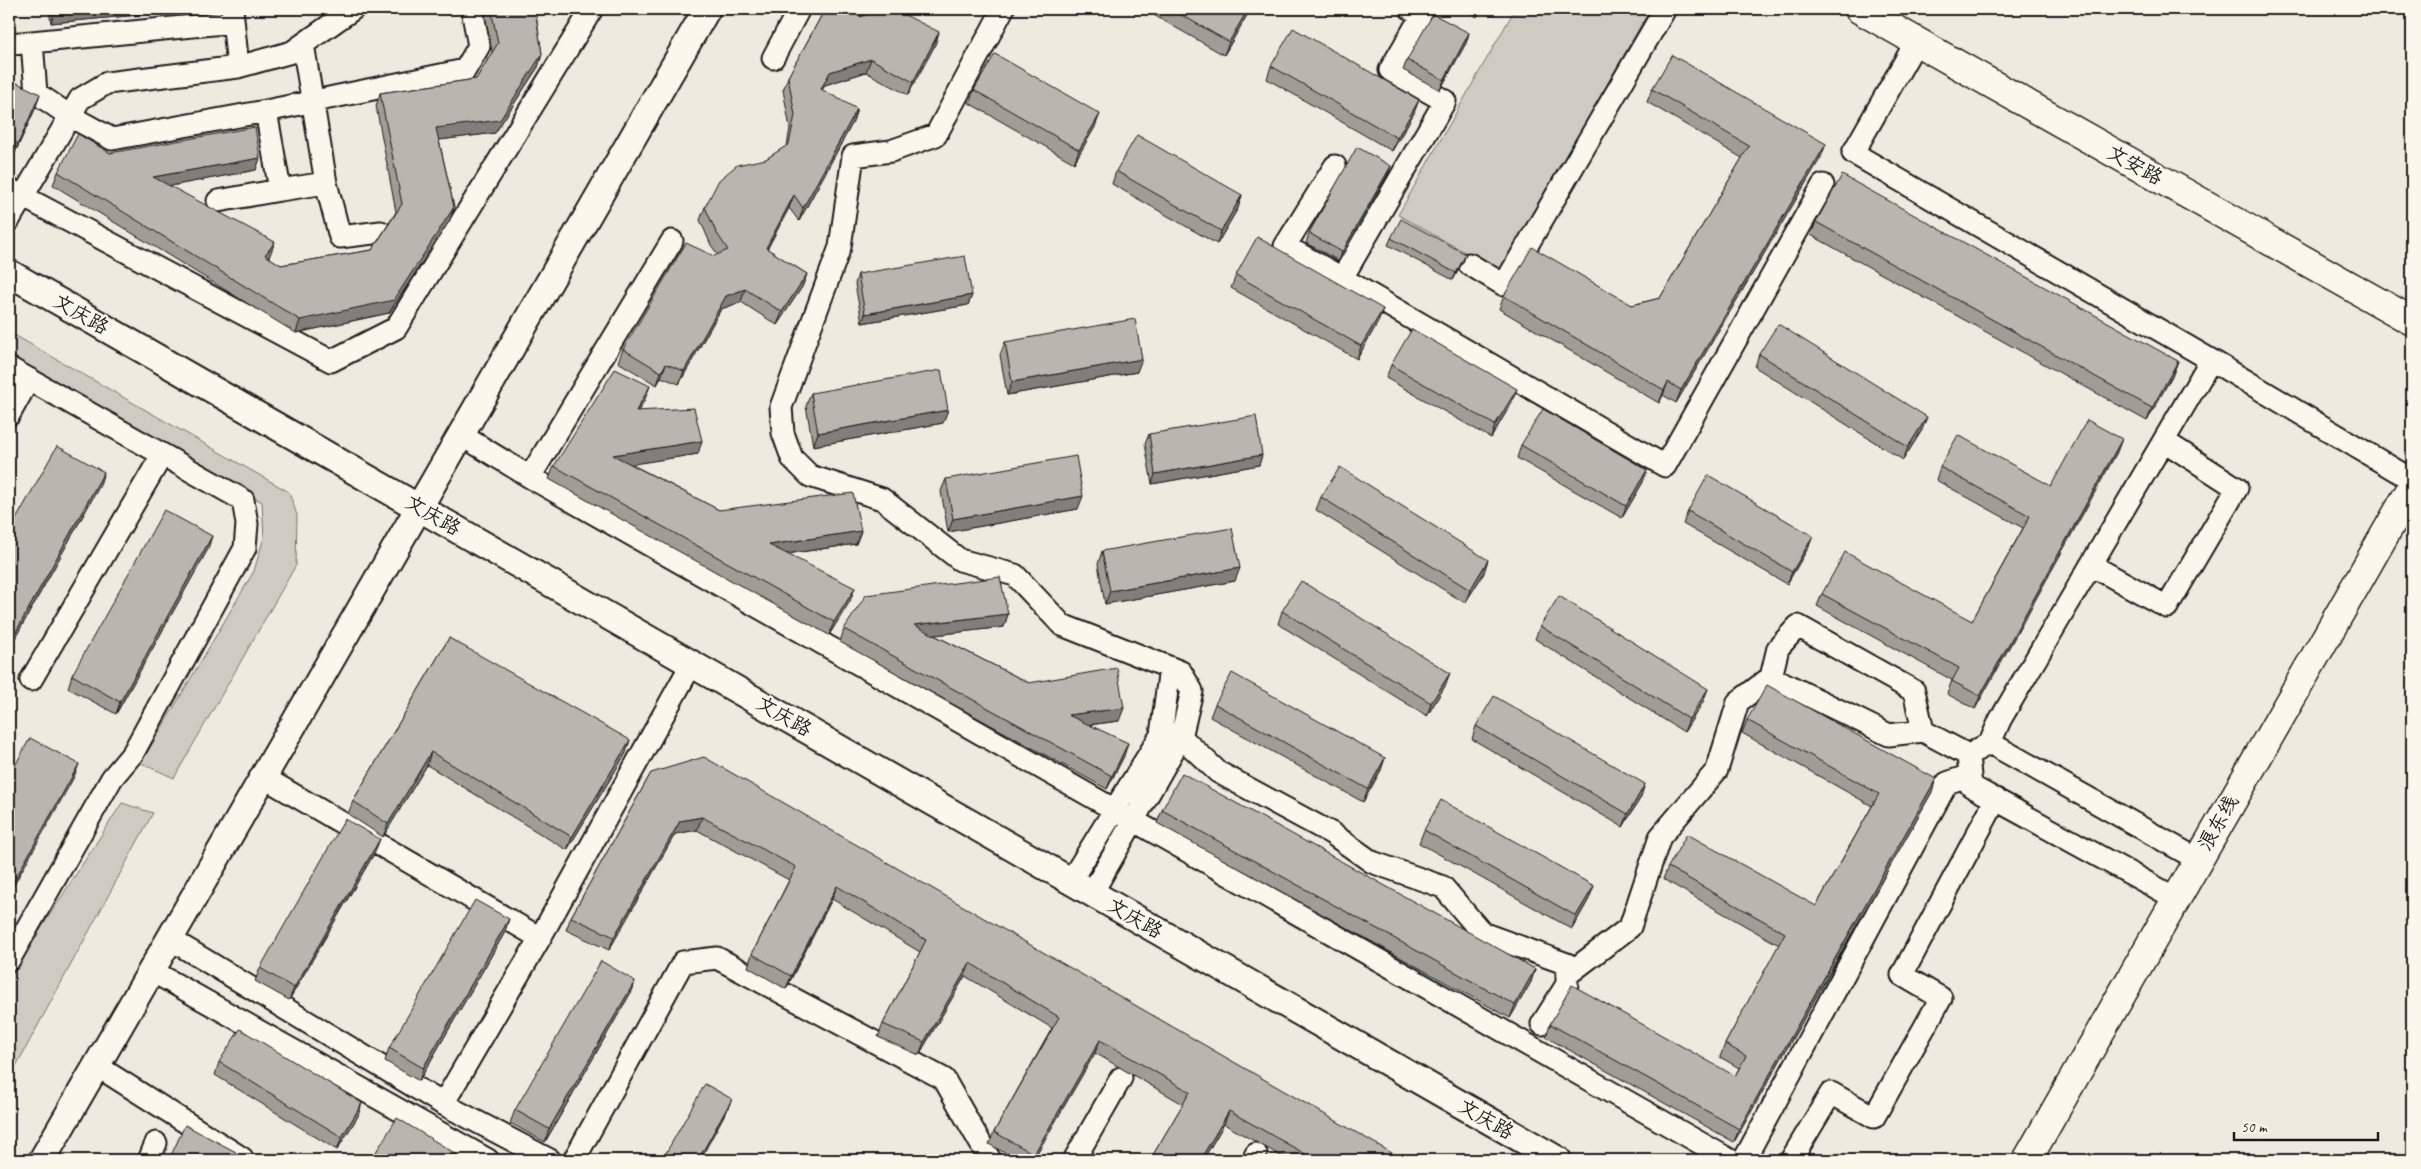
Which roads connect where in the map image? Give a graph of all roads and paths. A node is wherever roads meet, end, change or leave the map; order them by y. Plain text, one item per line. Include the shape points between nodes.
1 (353, 9) edge
2 (472, 9) edge
3 (592, 9) edge
4 (707, 9) edge
5 (799, 9) edge
6 (1003, 9) edge
7 (1411, 9) edge
8 (1665, 9) edge
9 (1858, 9) edge
10 (233, 15) edge
11 (32, 42) junction
12 (1916, 42) junction
13 (9, 44) edge
14 (303, 44) junction
15 (773, 58) dead end
16 (238, 67) junction
17 (312, 101) junction
18 (266, 112) junction
19 (70, 116) junction
20 (1335, 166) dead end
21 (326, 183) junction
22 (1824, 185) dead end
23 (280, 190) junction
24 (16, 193) edge
25 (218, 202) dead end
26 (9, 220) edge
27 (381, 232) edge
28 (672, 241) dead end
29 (1469, 264) dead end
30 (9, 273) edge
31 (1342, 278) junction
32 (2412, 321) edge
33 (2211, 360) junction
34 (9, 368) edge
35 (29, 379) junction
36 (9, 415) edge
37 (461, 435) junction
38 (2164, 441) junction
39 (162, 455) junction
40 (530, 477) junction
41 (2412, 480) edge
42 (2412, 486) edge
43 (420, 507) junction
44 (2405, 516) edge
45 (2091, 565) junction
46 (692, 663) junction
47 (1170, 668) junction
48 (1771, 677) junction
49 (31, 680) dead end
50 (1923, 731) junction
51 (1181, 737) junction
52 (1990, 743) junction
53 (1969, 765) junction
54 (263, 778) junction
55 (1996, 799) junction
56 (1115, 808) junction
57 (1134, 819) junction
58 (2197, 859) junction
59 (1070, 880) junction
60 (1092, 894) junction
61 (2175, 898) junction
62 (540, 938) junction
63 (170, 939) junction
64 (9, 960) edge
65 (152, 971) junction
66 (1567, 975) junction
67 (1542, 1024) dead end
68 (97, 1066) junction
69 (1122, 1078) dead end
70 (443, 1104) junction
71 (42, 1160) edge
72 (243, 1160) edge
73 (488, 1160) edge
74 (550, 1160) edge
75 (574, 1160) edge
76 (990, 1160) edge
77 (1074, 1160) edge
78 (1558, 1160) edge
79 (1730, 1160) edge
80 (1744, 1160) edge
81 (1791, 1160) edge
82 (2027, 1160) edge

1 - 14 street
2 - 17 street via 479,46 465,70
3 - 24 street via 396,328 330,361
4 - 37 street
5 - 15 street
6 - 47 street via 936,135 891,151 853,156 840,247 781,407 783,433 792,458 810,476 882,499 960,560 1015,575 1062,625
7 - 31 street via 1422,15 1390,70 1445,101
8 - 29 street via 1504,284
9 - 12 main road, 文安路
10 - 11 street
10 - 16 street
11 - 13 street
11 - 19 street via 36,93
12 - 32 main road, 文安路
12 - 33 street via 1853,153
14 - 16 street via 292,52
14 - 17 street
16 - 19 street via 107,83 80,99
17 - 18 street
17 - 21 street
18 - 19 street via 112,139
18 - 23 street
19 - 24 street
20 - 31 street via 1285,246
21 - 23 street
21 - 27 street via 340,237
22 - 31 street via 1665,466
23 - 25 street
24 - 26 street
28 - 40 street
30 - 43 street, 文庆路
33 - 38 street
33 - 41 street
34 - 35 street
35 - 36 street
35 - 39 street
37 - 40 street
37 - 43 street
38 - 45 street
38 - 45 street via 2237,488 2166,607
39 - 49 street
39 - 64 street via 243,500 248,524 245,548 133,753 112,778
40 - 56 street
42 - 44 main road, 浪东线
43 - 46 street, 文庆路
43 - 54 street
44 - 58 main road, 浪东线
45 - 52 street via 2000,720
46 - 59 street, 文庆路
46 - 62 street
47 - 51 street via 1181,672 1192,691
47 - 56 street via 1161,735
48 - 50 street via 1889,735
48 - 50 street via 1778,648 1798,626 1914,691
48 - 66 street via 1738,702 1717,770 1660,837 1630,927
50 - 53 street
51 - 57 street
51 - 66 street via 1218,772 1331,833 1372,862 1442,887 1482,933 1567,964
52 - 53 street
52 - 58 street
53 - 55 street via 1971,786
53 - 80 street via 1947,783
54 - 62 street
54 - 63 street
55 - 61 street
55 - 81 street via 1902,975 1941,998 1874,1118 1831,1093
56 - 57 street
56 - 59 street
57 - 60 street
57 - 79 street
58 - 61 main road, 浪东线
59 - 60 street, 文庆路
60 - 78 street, 文庆路
61 - 82 main road, 浪东线
62 - 70 street
63 - 65 street
63 - 70 street
65 - 68 street
65 - 73 street
66 - 67 street via 1567,984
68 - 71 street
68 - 72 street
69 - 77 street
70 - 74 street
75 - 76 street via 683,962 717,958 944,1079

